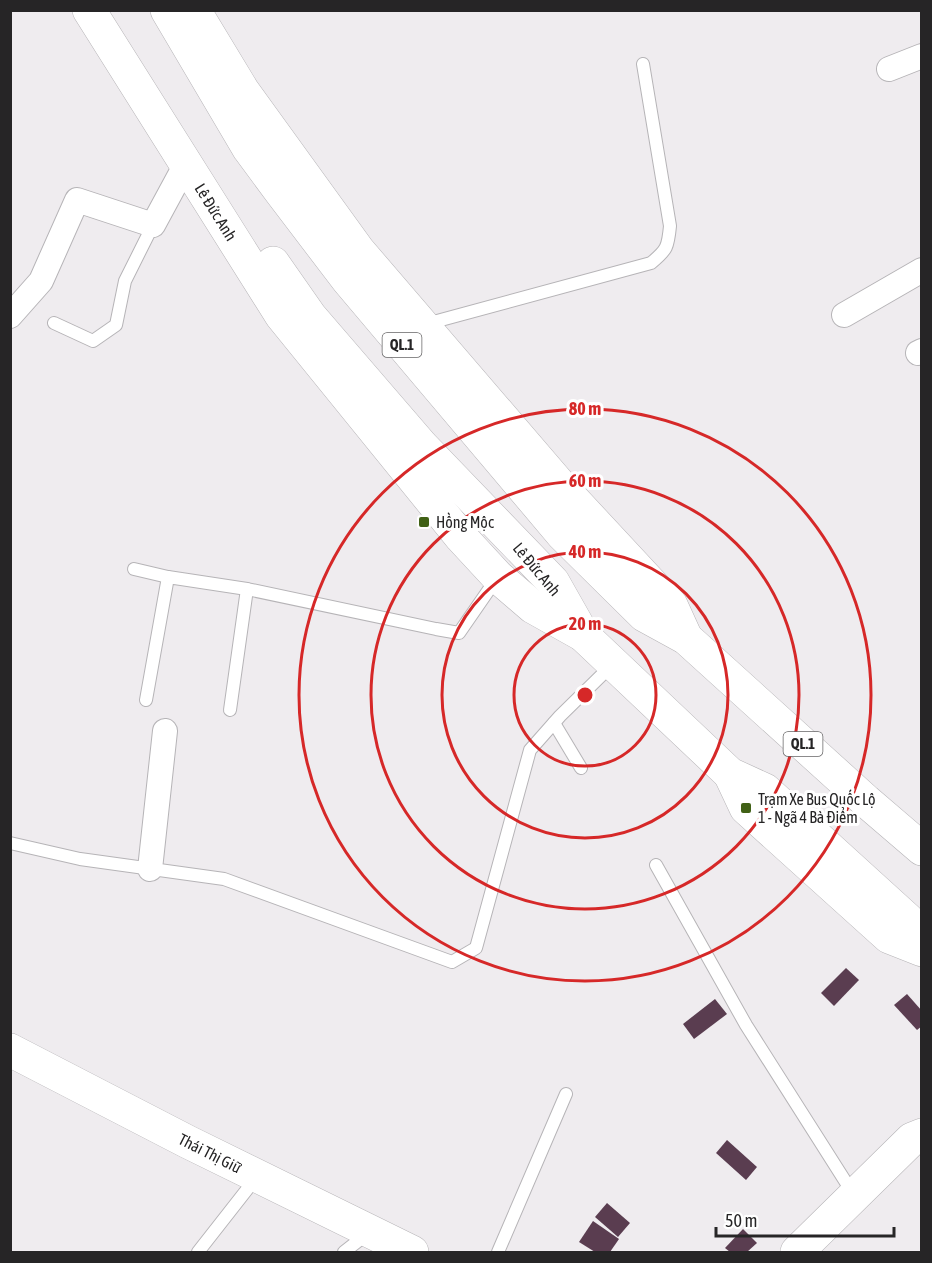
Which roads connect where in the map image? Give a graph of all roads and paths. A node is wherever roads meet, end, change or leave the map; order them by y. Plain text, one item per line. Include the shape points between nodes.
1 (89, 10) edge
2 (108, 10) edge
3 (167, 10) edge
4 (194, 10) edge
5 (921, 56) edge
6 (643, 64) dead end
7 (889, 69) dead end
8 (186, 164) junction
9 (292, 183) junction
10 (153, 225) junction
11 (921, 270) edge
12 (844, 315) dead end
13 (10, 316) edge
14 (54, 323) dead end
15 (422, 325) junction
16 (134, 569) dead end
17 (168, 577) junction
18 (498, 577) junction
19 (247, 589) junction
20 (583, 635) junction
21 (686, 638) junction
22 (613, 664) junction
23 (146, 700) dead end
24 (230, 710) dead end
25 (554, 723) junction
26 (165, 731) dead end
27 (581, 768) dead end
28 (10, 843) edge
29 (921, 849) edge
30 (656, 865) dead end
31 (150, 869) junction
32 (921, 949) edge
33 (10, 1050) edge
34 (566, 1094) dead end
35 (918, 1130) edge
36 (258, 1176) junction
37 (855, 1196) junction
38 (370, 1232) junction
39 (198, 1252) edge
40 (344, 1252) edge
41 (412, 1252) edge
42 (498, 1252) edge
43 (797, 1252) edge

1 - 8 main road, Lê Đức Anh
2 - 20 main road, Lê Đức Anh via 211,176 310,316 423,446 553,582
3 - 9 main road, QL.1 via 249,149
4 - 9 main road, QL.1
5 - 7 street
6 - 15 lane via 670,226 663,253 651,263
8 - 10 street
8 - 18 main road, Lê Đức Anh via 281,315
9 - 15 main road, QL.1 via 358,250
9 - 21 main road, QL.1 via 347,279 563,535 644,615
10 - 13 street via 77,200 41,280
10 - 14 lane via 125,281 116,325 93,341
11 - 12 street
15 - 21 main road, QL.1 via 565,491 671,605
16 - 17 lane
17 - 19 lane
17 - 23 lane
18 - 19 lane via 459,633
18 - 20 main road, Lê Đức Anh via 533,607
19 - 24 lane
20 - 22 main road
21 - 29 main road, QL.1
22 - 25 lane
22 - 32 main road via 730,774 746,808 888,938
25 - 27 lane
25 - 31 lane via 530,750 476,948 452,962 224,879
26 - 31 street
28 - 31 lane
30 - 37 lane via 746,1025
33 - 36 main road, Thái Thị Giữ
34 - 42 lane
35 - 37 main road
36 - 38 main road, Thái Thị Giữ
36 - 39 lane
37 - 43 main road
38 - 40 lane
38 - 41 main road, Thái Thị Giữ

